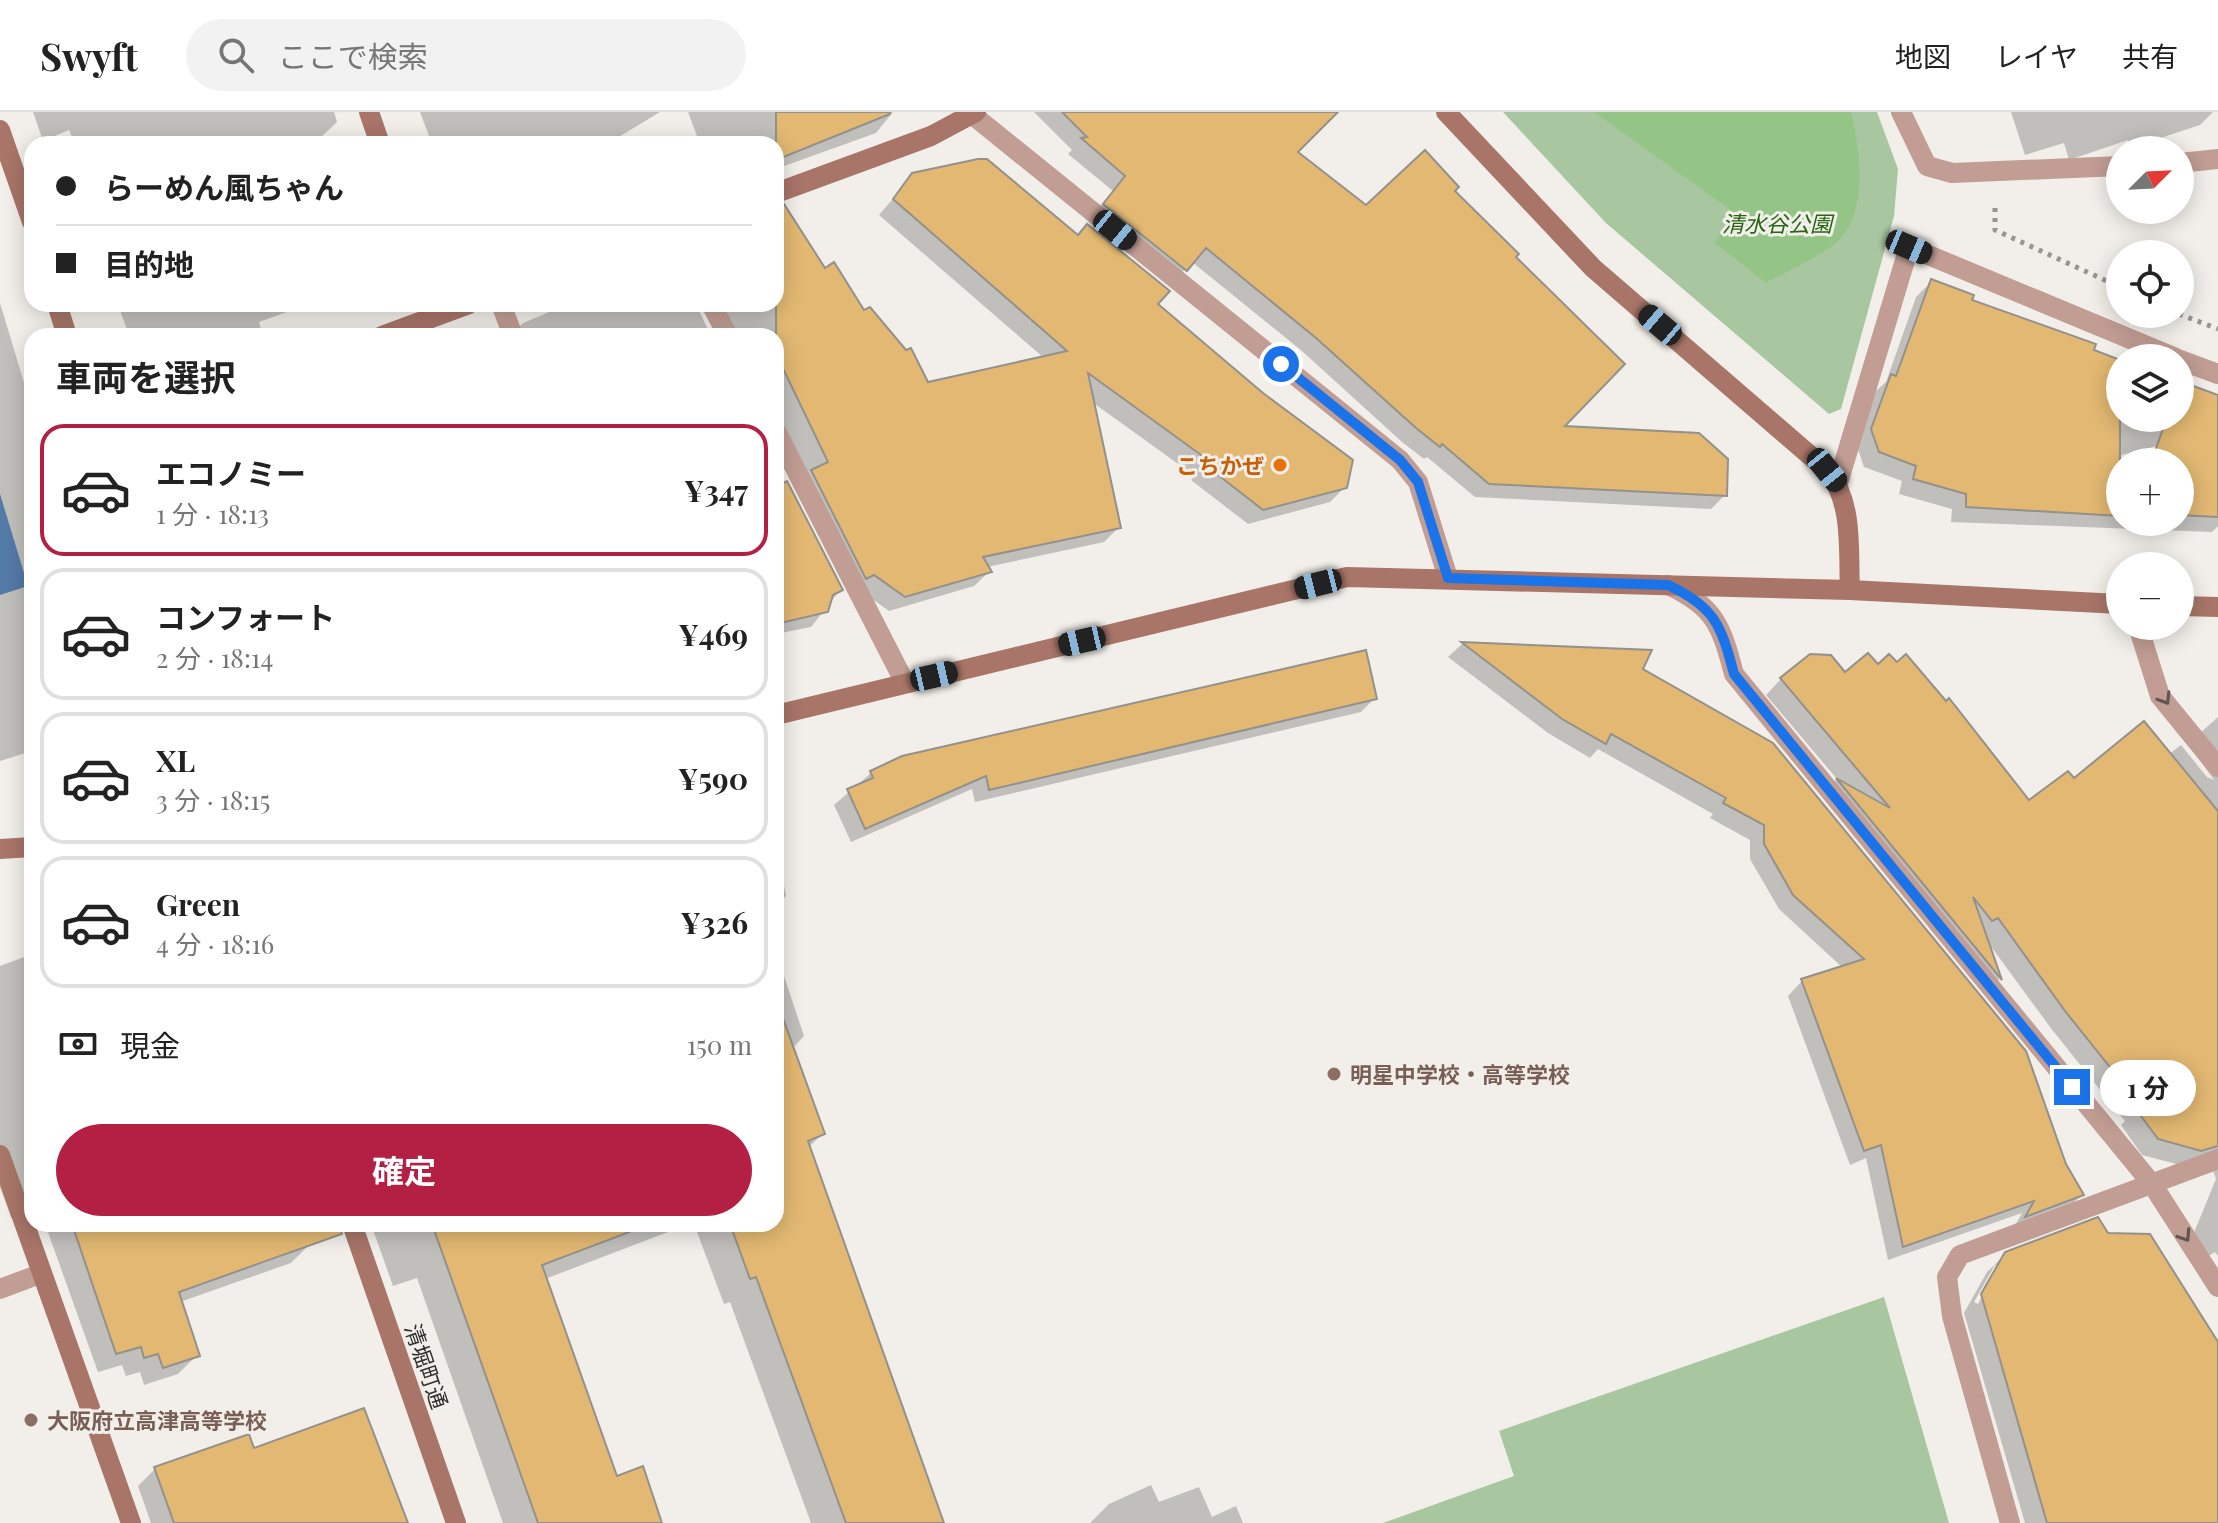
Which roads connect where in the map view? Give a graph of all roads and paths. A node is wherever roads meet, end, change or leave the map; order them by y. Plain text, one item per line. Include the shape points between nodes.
1 (369, 112) edge
2 (1446, 112) edge
3 (1901, 112) edge
4 (973, 113) edge
5 (0, 130) edge
6 (377, 136) edge
7 (2218, 159) edge
8 (2194, 162) edge
9 (2106, 167) edge
10 (1994, 171) junction
11 (784, 190) edge
12 (24, 199) edge
13 (2106, 281) edge
14 (434, 312) edge
15 (2194, 320) edge
16 (399, 328) edge
17 (2218, 329) edge
18 (2142, 344) edge
19 (2194, 365) edge
20 (2218, 374) edge
21 (784, 447) edge
22 (1838, 483) junction
23 (1448, 578) junction
24 (1668, 585) junction
25 (1850, 590) junction
26 (2106, 603) edge
27 (2194, 606) edge
28 (2218, 607) edge
29 (2142, 640) edge
30 (905, 683) junction
31 (784, 713) edge
32 (2218, 767) edge
33 (24, 848) edge
34 (0, 849) edge
35 (0, 1155) edge
36 (2218, 1159) edge
37 (2152, 1184) junction
38 (24, 1226) edge
39 (26, 1232) edge
40 (355, 1232) edge
41 (40, 1274) junction
42 (2218, 1287) edge
43 (0, 1289) edge
44 (131, 1523) edge
45 (456, 1523) edge
46 (2010, 1523) edge

1 - 6 street
2 - 22 street via 1593,268
3 - 10 street via 1927,166 1952,173
4 - 11 street via 931,136
4 - 23 street via 1400,460 1418,482
5 - 12 street
7 - 8 street
9 - 10 street
10 - 13 path via 1995,230
14 - 16 street
15 - 17 path
18 - 22 street via 1909,247
19 - 20 street
21 - 30 street
22 - 25 street via 1845,504
23 - 24 street
23 - 30 street via 1347,577
24 - 25 street
24 - 37 street via 1699,599 1723,633 1734,674
25 - 26 street
27 - 28 street
29 -> 32 street via 2160,696
30 - 31 street
33 - 34 street
35 - 38 street
36 - 37 street
37 -> 42 street
37 - 46 street via 1960,1255 1947,1277 1952,1316
39 - 41 street
40 - 45 street, 清堀町通
41 - 43 street
41 - 44 street

